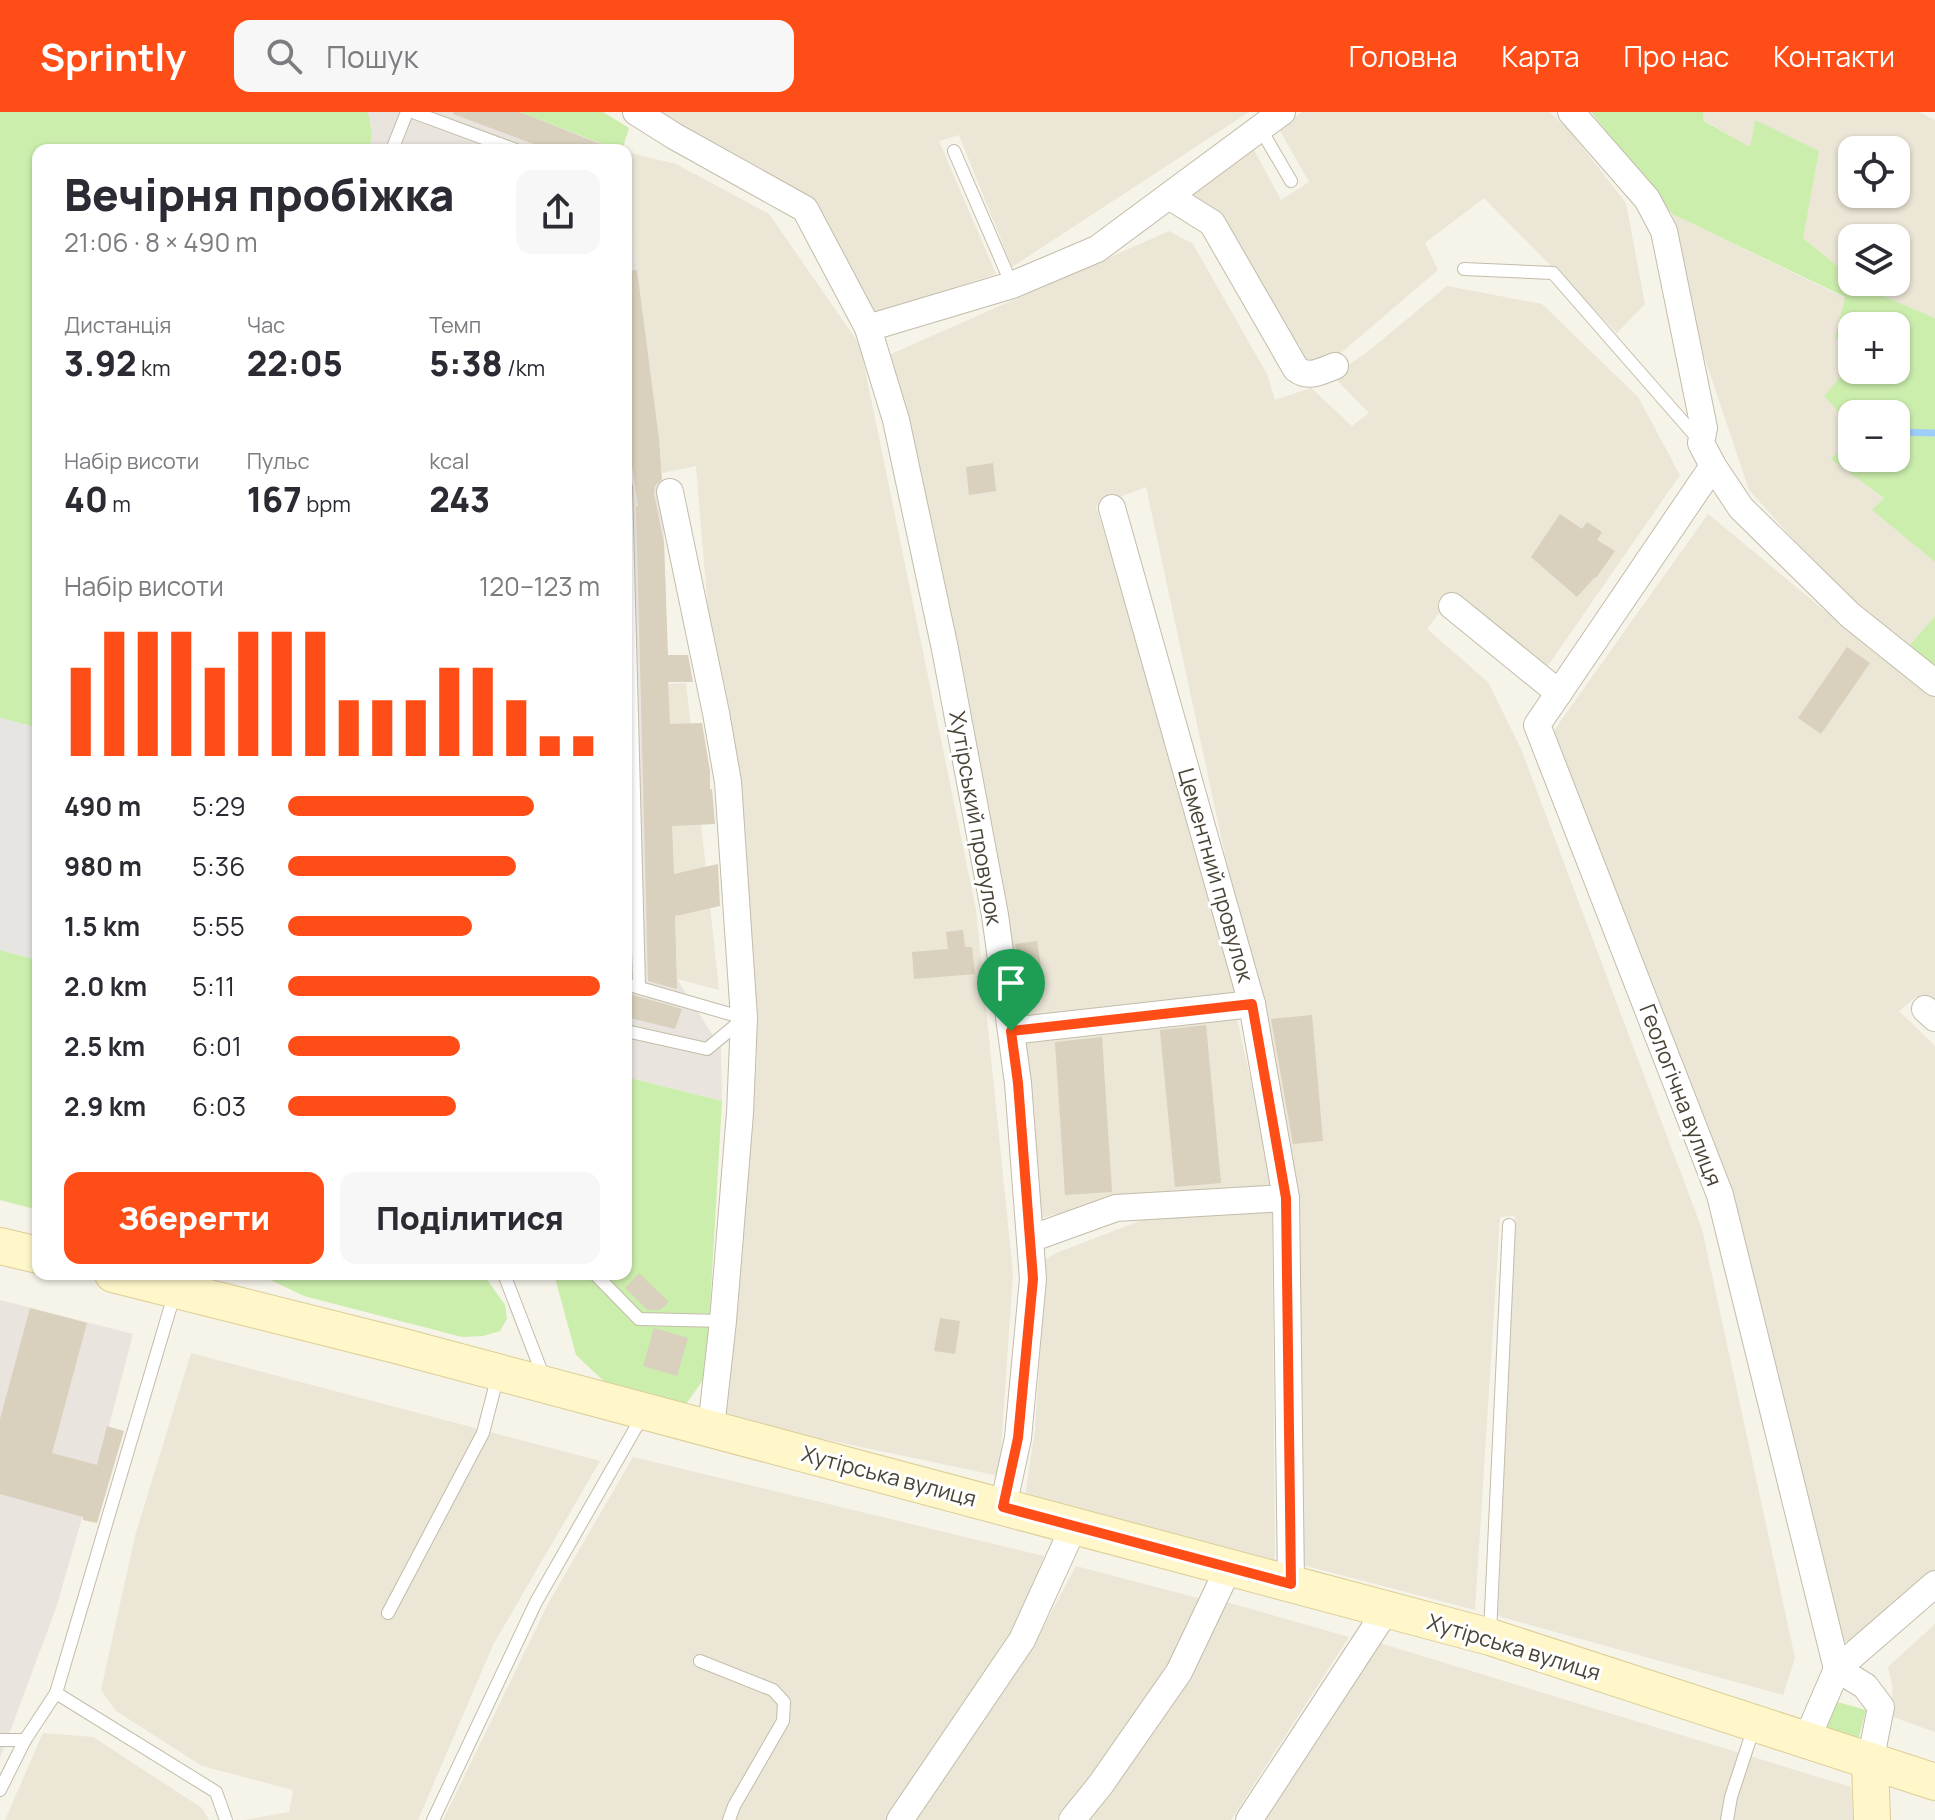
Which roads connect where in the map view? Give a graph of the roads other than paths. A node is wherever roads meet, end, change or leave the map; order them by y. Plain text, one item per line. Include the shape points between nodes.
1 (410, 112) edge
2 (636, 112) edge
3 (1282, 112) edge
4 (1571, 112) edge
5 (1260, 128) junction
6 (395, 144) edge
7 (499, 144) edge
8 (954, 151) dead end
9 (1291, 181) dead end
10 (1169, 196) junction
11 (1464, 269) dead end
12 (1012, 285) junction
13 (868, 328) junction
14 (1335, 366) dead end
15 (1707, 454) junction
16 (670, 492) dead end
17 (1112, 508) dead end
18 (1452, 606) dead end
19 (1935, 683) edge
20 (1559, 693) junction
21 (632, 986) edge
22 (1252, 1004) junction
23 (744, 1018) junction
24 (1011, 1031) junction
25 (632, 1032) edge
26 (1286, 1198) junction
27 (1509, 1225) dead end
28 (1030, 1239) junction
29 (0, 1246) edge
30 (32, 1254) edge
31 (146, 1280) edge
32 (506, 1280) edge
33 (601, 1280) edge
34 (179, 1286) junction
35 (723, 1321) junction
36 (499, 1372) junction
37 (547, 1385) junction
38 (645, 1411) junction
39 (711, 1428) junction
40 (1003, 1507) junction
41 (1074, 1526) junction
42 (1229, 1567) junction
43 (1291, 1584) junction
44 (1935, 1584) edge
45 (1387, 1609) junction
46 (388, 1613) dead end
47 (1490, 1637) junction
48 (700, 1661) dead end
49 (1837, 1669) junction
50 (56, 1693) junction
51 (1755, 1724) junction
52 (0, 1740) edge
53 (25, 1740) junction
54 (1806, 1741) junction
55 (1870, 1762) junction
56 (1935, 1782) edge
57 (0, 1790) edge
58 (226, 1820) edge
59 (433, 1820) edge
60 (729, 1820) edge
61 (900, 1820) edge
62 (1072, 1820) edge
63 (1249, 1820) edge
64 (1727, 1820) edge
65 (1872, 1820) edge

1 - 6 lane
1 - 7 lane
2 - 13 street, Хутірський провулок via 805,209
3 - 5 street
4 - 15 street via 1647,199 1664,231
5 - 9 lane
5 - 10 street
8 - 12 lane
10 - 12 street via 1097,249
10 - 14 street via 1212,223 1296,369 1310,375
11 - 15 lane via 1553,273
12 - 13 street
13 - 24 street, Хутірський провулок via 896,420 945,649
15 - 19 street via 1741,508 1839,605
15 - 20 street, Геологічна вулиця
16 - 23 street via 728,782
17 - 22 street, Цементний провулок
18 - 20 street
20 - 49 street, Геологічна вулиця via 1537,725 1720,1195
21 - 23 lane
22 - 24 street
22 - 26 street, Цементний провулок
23 - 25 lane via 707,1049
23 - 35 street
24 - 28 street, Хутірський провулок
26 - 28 street via 1116,1208
26 - 43 street, Цементний провулок
27 - 47 lane
28 - 40 street, Хутірський провулок via 1033,1279 1018,1438
29 - 30 main road
31 - 34 main road, Хутірська вулиця
32 - 37 lane
33 - 35 lane via 639,1319
34 - 36 main road, Хутірська вулиця
34 - 50 lane
35 - 39 street
36 - 37 main road, Хутірська вулиця
36 - 46 lane via 483,1433
37 - 38 main road, Хутірська вулиця
38 - 39 main road, Хутірська вулиця
38 - 59 lane via 536,1602
39 - 40 main road, Хутірська вулиця
40 - 41 main road, Хутірська вулиця
41 - 42 main road, Хутірська вулиця
41 - 61 street via 1022,1640
42 - 43 main road, Хутірська вулиця
42 - 62 street via 1179,1672
43 - 45 main road, Хутірська вулиця
44 - 49 street
45 - 47 main road, Хутірська вулиця
45 - 63 street
47 - 51 main road, Хутірська вулиця
48 - 60 lane via 773,1690 784,1702 783,1721
49 - 54 street
49 - 55 street via 1865,1686 1881,1707
50 - 53 lane
50 - 58 lane via 216,1792
51 - 54 main road, Хутірська вулиця
51 - 64 lane
52 - 53 lane
53 - 57 lane
54 - 55 main road, Хутірська вулиця
55 - 56 main road, Хутірська вулиця
55 - 65 main road

